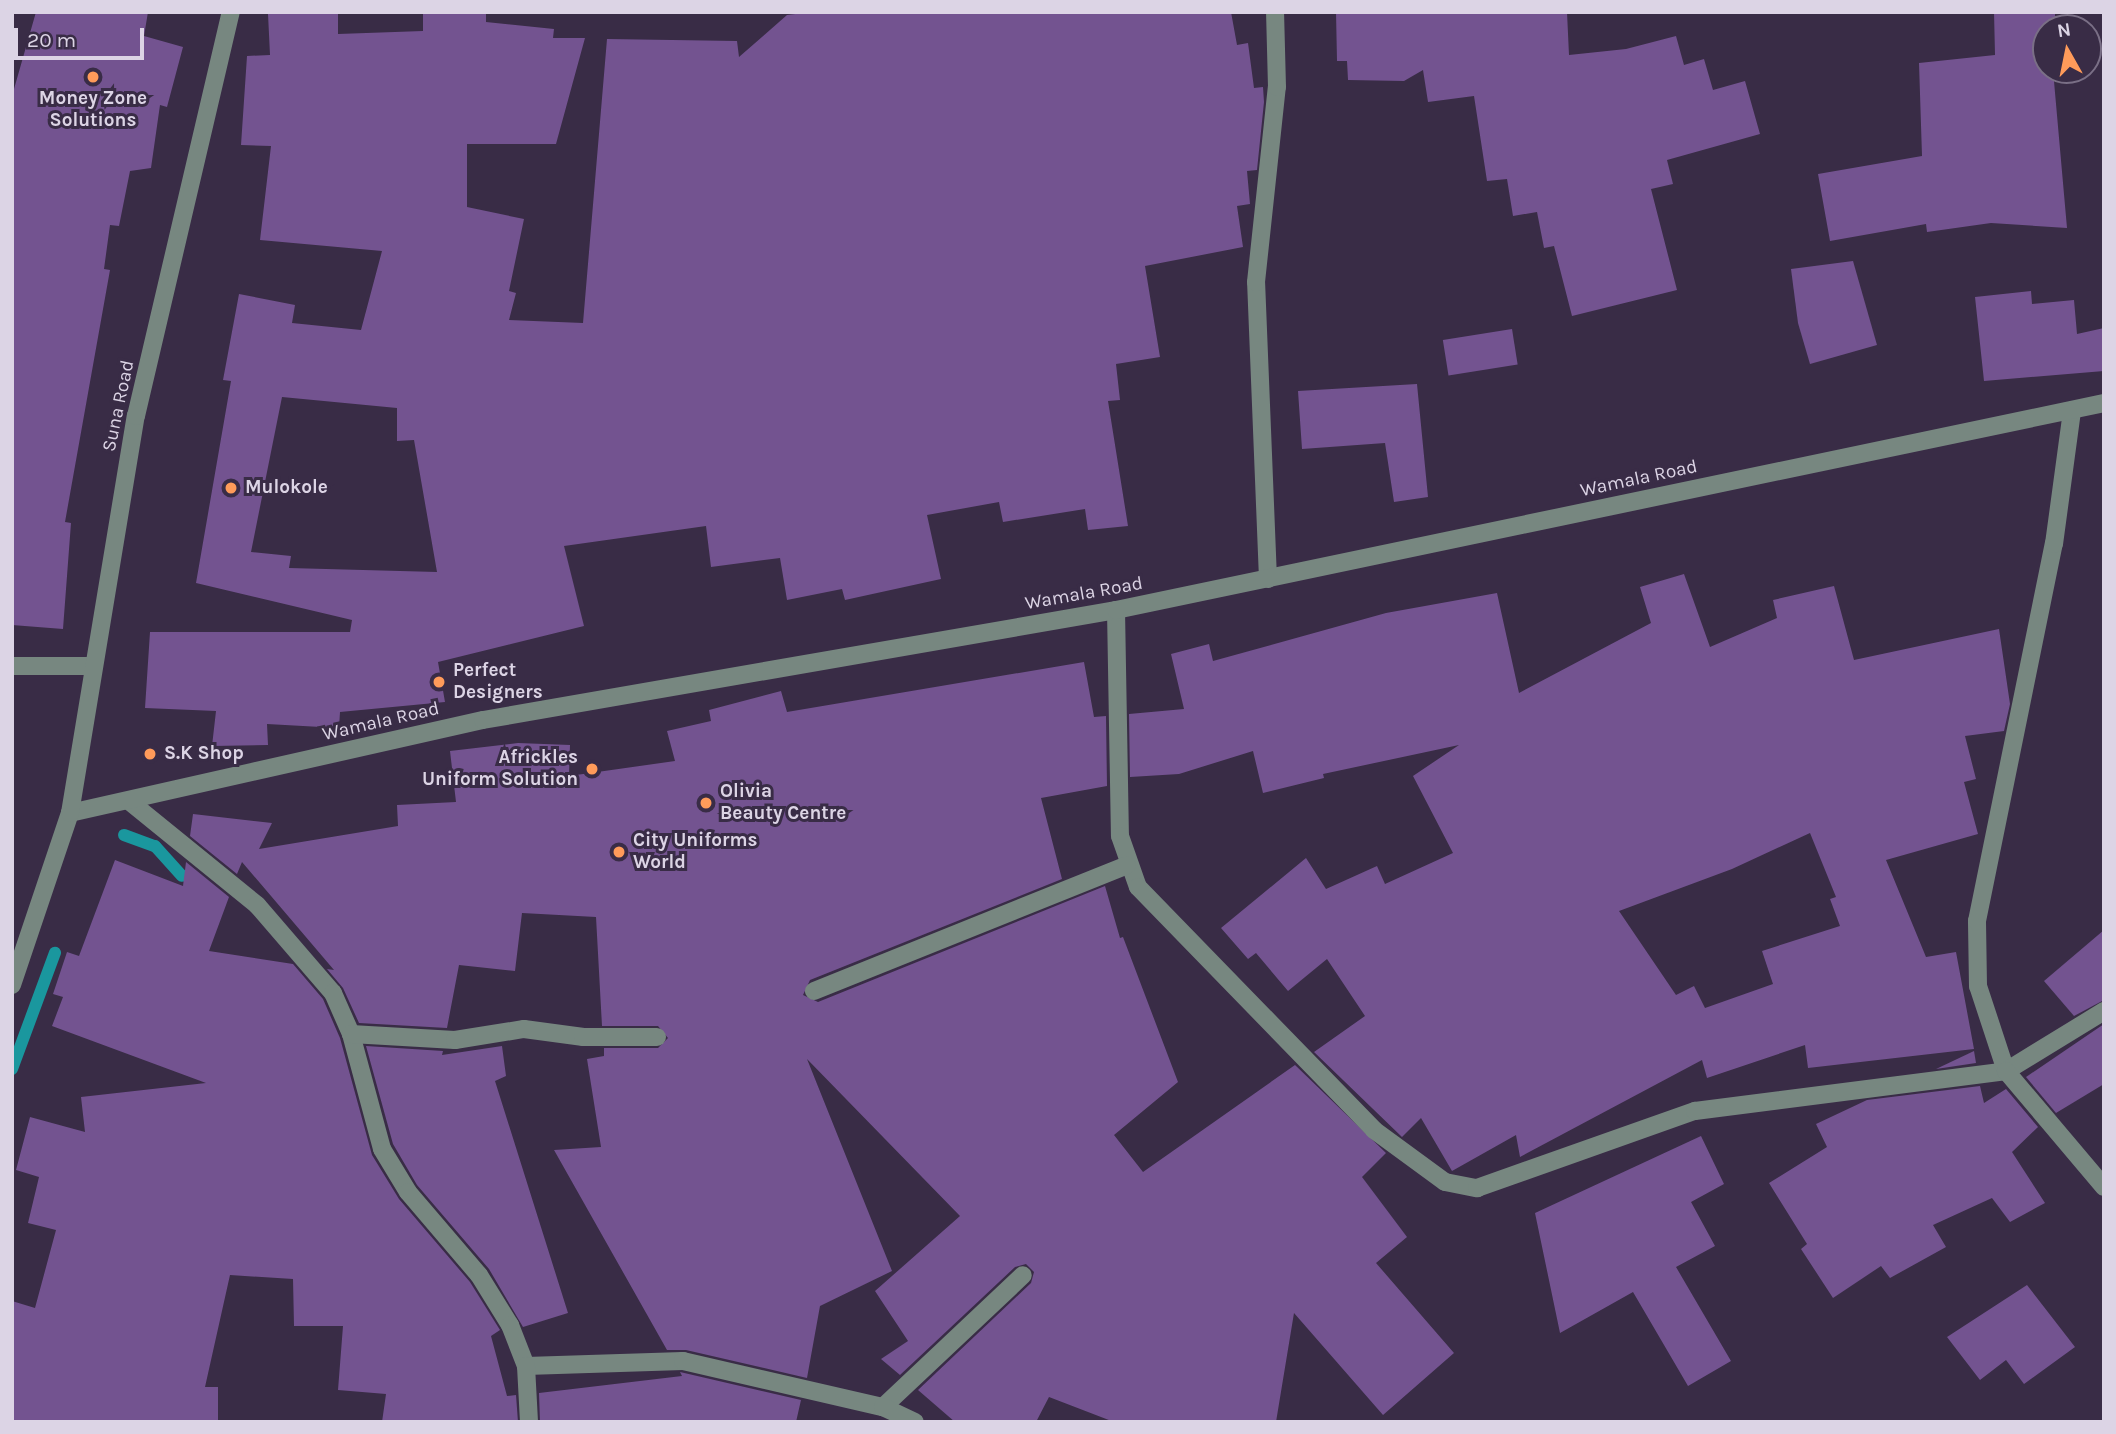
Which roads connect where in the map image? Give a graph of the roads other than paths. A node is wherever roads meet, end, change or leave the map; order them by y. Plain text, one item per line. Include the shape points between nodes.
1 (231, 12) edge
2 (1275, 12) edge
3 (2104, 403) edge
4 (2072, 410) junction
5 (1268, 579) junction
6 (1116, 610) junction
7 (12, 666) edge
8 (94, 666) junction
9 (129, 801) junction
10 (70, 813) junction
11 (1127, 865) junction
12 (12, 985) edge
13 (814, 991) dead end
14 (2104, 1011) edge
15 (351, 1034) junction
16 (657, 1037) dead end
17 (2006, 1071) junction
18 (2104, 1187) edge
19 (1023, 1275) dead end
20 (526, 1366) junction
21 (883, 1407) junction
22 (529, 1422) edge
23 (915, 1422) edge

1 - 8 street, Suna Road via 136,416
2 - 5 street via 1277,87 1256,282
3 - 4 street, Wamala Road
4 - 5 street, Wamala Road
4 - 17 street via 2054,544 1977,921 1978,986
5 - 6 street, Wamala Road
6 - 9 street, Wamala Road via 548,707
6 - 11 street via 1120,836
7 - 8 street
8 - 10 street, Suna Road
9 - 10 street, Wamala Road
9 - 15 street via 257,905 281,930 332,993
10 - 12 street, Suna Road
11 - 13 street
11 - 17 street via 1138,887 1374,1130 1446,1182 1477,1188 1513,1178 1695,1111
14 - 17 street
15 - 16 street via 455,1040 524,1029 583,1037
15 - 20 street via 382,1149 408,1192 479,1275 510,1325
17 - 18 street
19 - 21 street
20 - 21 street via 682,1361
20 - 22 street
21 - 23 street

